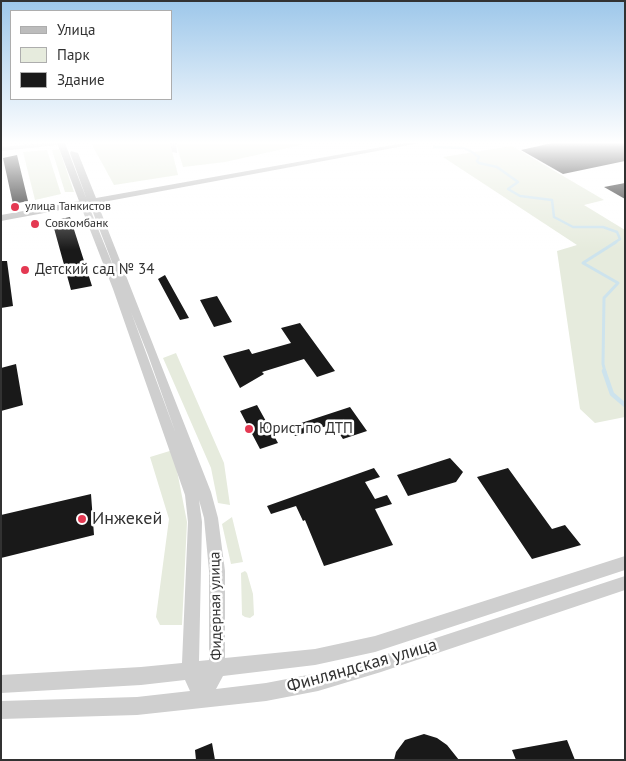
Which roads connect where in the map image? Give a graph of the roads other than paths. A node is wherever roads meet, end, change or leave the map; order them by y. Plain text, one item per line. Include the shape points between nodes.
1 (77, 179) edge
2 (81, 179) edge
3 (202, 179) edge
4 (211, 179) edge
5 (87, 200) junction
6 (1, 212) edge
7 (1, 218) edge
8 (148, 356) junction
9 (625, 563) edge
10 (625, 583) edge
11 (217, 668) junction
12 (190, 671) junction
13 (1, 684) edge
14 (202, 698) junction
15 (1, 710) edge

1 - 5 main road
2 - 5 main road
3 - 5 main road
4 - 5 main road
5 - 6 main road
5 - 7 main road
5 - 8 street, Фидерная улица
8 - 11 street, Фидерная улица via 204,492 211,518 217,571
8 - 12 street, Фидерная улица via 192,495 195,522
9 - 11 street, Финляндская улица via 375,644 315,657
10 - 14 street, Финляндская улица via 372,667 292,687
11 - 12 street, Финляндская улица
11 - 14 street, Фидерная улица
12 - 13 street, Финляндская улица
12 - 14 street, Фидерная улица
14 - 15 street, Финляндская улица via 137,706

